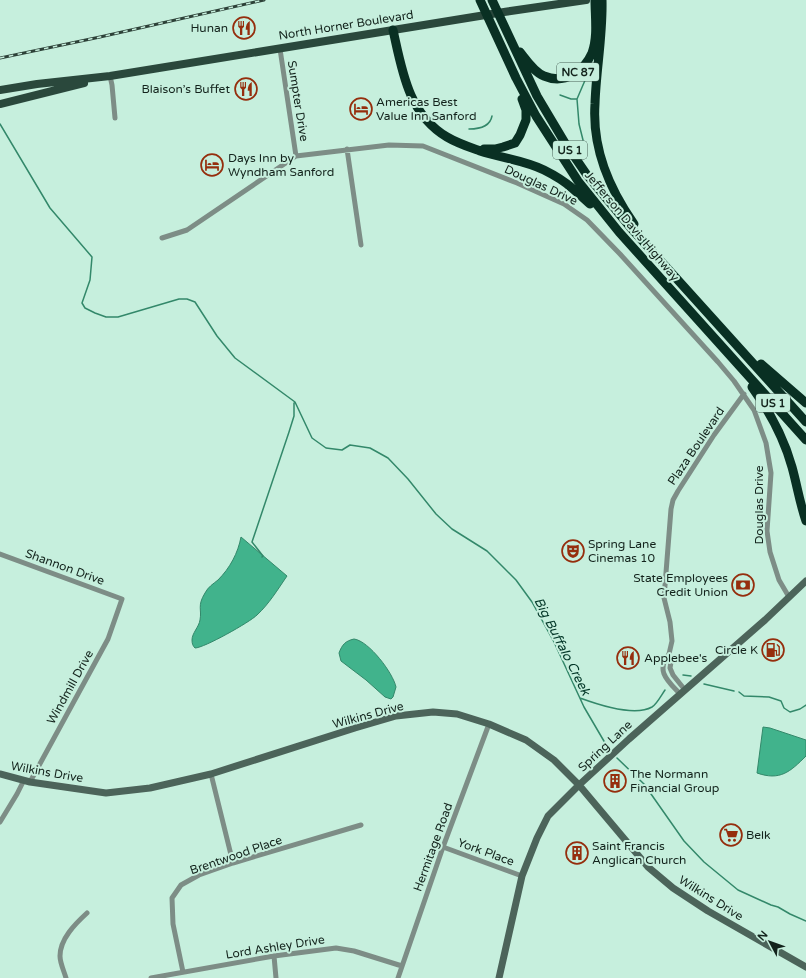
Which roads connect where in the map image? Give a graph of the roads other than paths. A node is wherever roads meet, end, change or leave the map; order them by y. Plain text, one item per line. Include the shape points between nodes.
1 (480, 0) edge
2 (492, 0) edge
3 (586, 0) edge
4 (595, 0) edge
5 (602, 0) edge
6 (393, 30) junction
7 (514, 48) junction
8 (280, 49) junction
9 (507, 58) junction
10 (110, 76) junction
11 (0, 90) edge
12 (0, 104) edge
13 (114, 118) dead end
14 (472, 147) junction
15 (347, 149) junction
16 (296, 156) junction
17 (602, 211) junction
18 (162, 238) dead end
19 (643, 242) junction
20 (361, 245) dead end
21 (730, 337) junction
22 (741, 367) junction
23 (744, 394) junction
24 (806, 403) edge
25 (806, 422) edge
26 (806, 440) edge
27 (806, 521) edge
28 (0, 554) edge
29 (806, 580) edge
30 (789, 597) junction
31 (122, 599) joint
32 (682, 692) junction
33 (490, 724) junction
34 (0, 774) edge
35 (211, 774) junction
36 (27, 781) junction
37 (579, 785) junction
38 (0, 822) edge
39 (361, 825) dead end
40 (443, 847) junction
41 (233, 864) junction
42 (522, 876) junction
43 (86, 913) dead end
44 (274, 956) junction
45 (402, 966) junction
46 (806, 967) edge
47 (183, 972) junction
48 (66, 978) edge
49 (150, 978) edge
50 (276, 978) edge
51 (398, 978) edge
52 (499, 978) edge

1 - 9 highway, Jefferson Davis Highway / US 1
2 - 7 highway, Jefferson Davis Highway / US 1
3 - 6 main road, North Horner Boulevard
4 - 7 highway, NC 87 via 592,52 579,72 558,79 544,76
5 - 19 highway via 594,105 595,128 604,169 613,191
6 - 8 main road, North Horner Boulevard
6 - 14 highway via 405,81 418,110 446,137
7 - 19 highway, Jefferson Davis Highway / US 1 via 537,96 565,143 602,194
8 - 10 main road, North Horner Boulevard
8 - 16 street, Sumpter Drive
9 - 14 highway via 512,79 526,110 526,120 514,143 489,149
9 - 17 highway, Jefferson Davis Highway / US 1 via 551,141
10 - 11 main road, North Horner Boulevard
10 - 12 main road, North Horner Boulevard
10 - 13 street
14 - 17 highway via 543,170 563,181
15 - 16 street, Douglas Drive
15 - 20 street
15 - 23 street, Douglas Drive via 389,145 423,146 564,204 587,220 620,254
16 - 18 street, Douglas Drive via 187,230
17 - 22 highway, Jefferson Davis Highway / US 1
19 - 21 highway, Jefferson Davis Highway / US 1
21 - 24 highway
21 - 25 highway, Jefferson Davis Highway / US 1
22 - 26 highway, Jefferson Davis Highway / US 1
22 - 27 highway via 745,378 772,416 783,440
23 - 30 street, Douglas Drive via 754,410 766,443 771,473 767,531 770,552 779,580
23 - 32 street, Plaza Boulevard via 714,435 673,500 671,509 664,598 672,641 669,654 670,668
28 - 31 street, Shannon Drive
29 - 30 street, Spring Lane
30 - 32 street, Spring Lane
31 - 36 street, Windmill Drive via 108,639
32 - 37 street, Spring Lane
33 - 35 street, Wilkins Drive via 457,714 433,712 396,716
33 - 37 street, Wilkins Drive via 526,740 554,760
33 - 40 street, Hermitage Road
34 - 36 street, Wilkins Drive
35 - 36 street, Wilkins Drive via 150,788 106,793
35 - 41 street
36 - 38 street, Windmill Drive
37 - 42 street, Spring Lane via 548,816
37 - 46 street, Wilkins Drive via 648,867 673,888
39 - 41 street, Brentwood Place
40 - 42 street, York Place
40 - 45 street, Hermitage Road
41 - 47 street, Brentwood Place via 200,875 181,885 172,898 173,924
42 - 52 street, Spring Lane
43 - 48 street via 63,940 60,956
44 - 45 street, Lord Ashley Drive via 336,948
44 - 47 street, Lord Ashley Drive
44 - 50 street
45 - 51 street, Hermitage Road
47 - 49 street, Lord Ashley Drive

